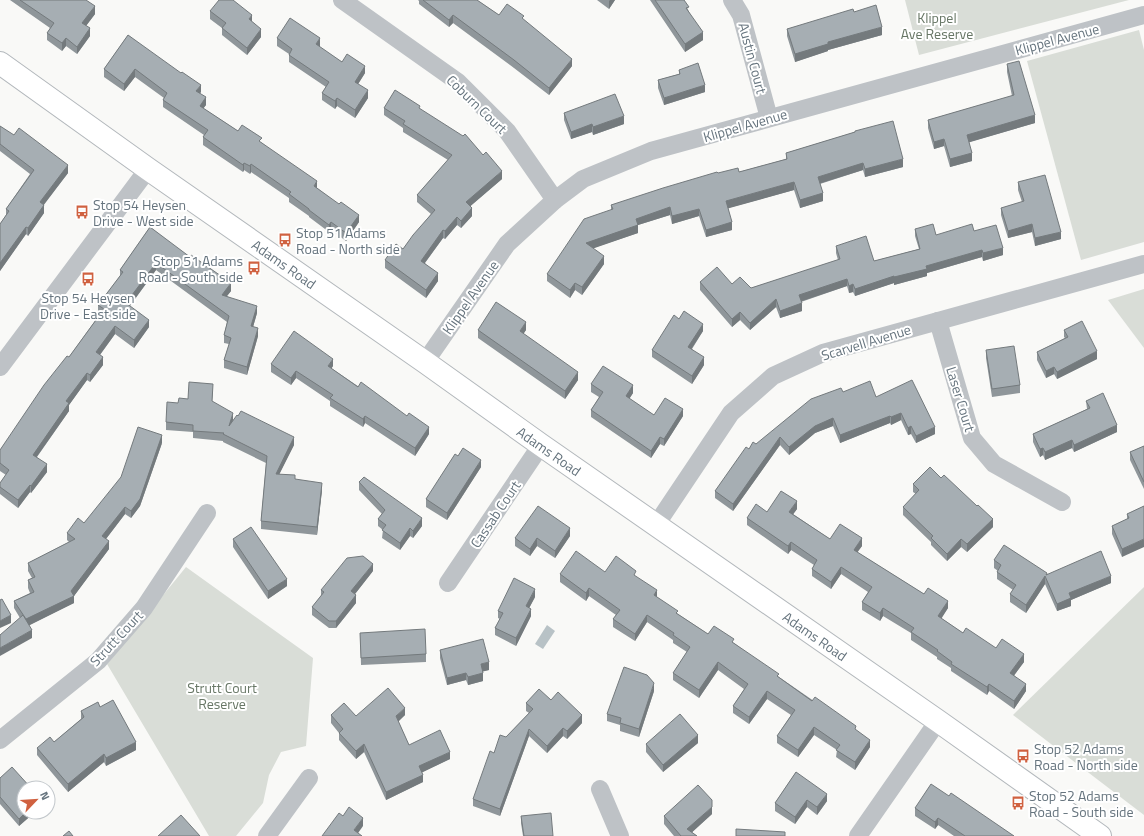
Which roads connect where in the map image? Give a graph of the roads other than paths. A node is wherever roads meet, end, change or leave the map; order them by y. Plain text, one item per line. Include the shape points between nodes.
1 (342, 0) edge
2 (732, 0) edge
3 (1144, 15) edge
4 (0, 63) edge
5 (769, 118) junction
6 (148, 169) junction
7 (555, 200) junction
8 (1144, 264) edge
9 (938, 321) junction
10 (425, 362) junction
11 (0, 367) edge
12 (541, 445) junction
13 (1062, 502) dead end
14 (207, 513) dead end
15 (656, 525) junction
16 (448, 583) dead end
17 (938, 721) junction
18 (0, 740) edge
19 (309, 778) dead end
20 (600, 789) dead end
21 (267, 836) edge
22 (620, 836) edge
23 (858, 836) edge
24 (1100, 836) edge

1 - 7 street, Coburn Court via 458,82 507,131
2 - 5 street, Austin Court via 741,15
3 - 5 street, Klippel Avenue
4 - 6 street, Adams Road
5 - 7 street, Klippel Avenue via 651,151 583,179
6 - 10 street, Adams Road
6 - 11 street
7 - 10 street, Klippel Avenue via 506,244
8 - 9 street, Scarvell Avenue
9 - 13 street, Laser Court via 972,438 994,464
9 - 15 street, Scarvell Avenue via 823,354 774,376 731,413
10 - 12 street, Adams Road
12 - 15 street, Adams Road
12 - 16 street, Cassab Court
14 - 18 street, Strutt Court via 144,608 98,661
15 - 17 street, Adams Road
17 - 23 street
17 - 24 street, Adams Road
19 - 21 street
20 - 22 street

